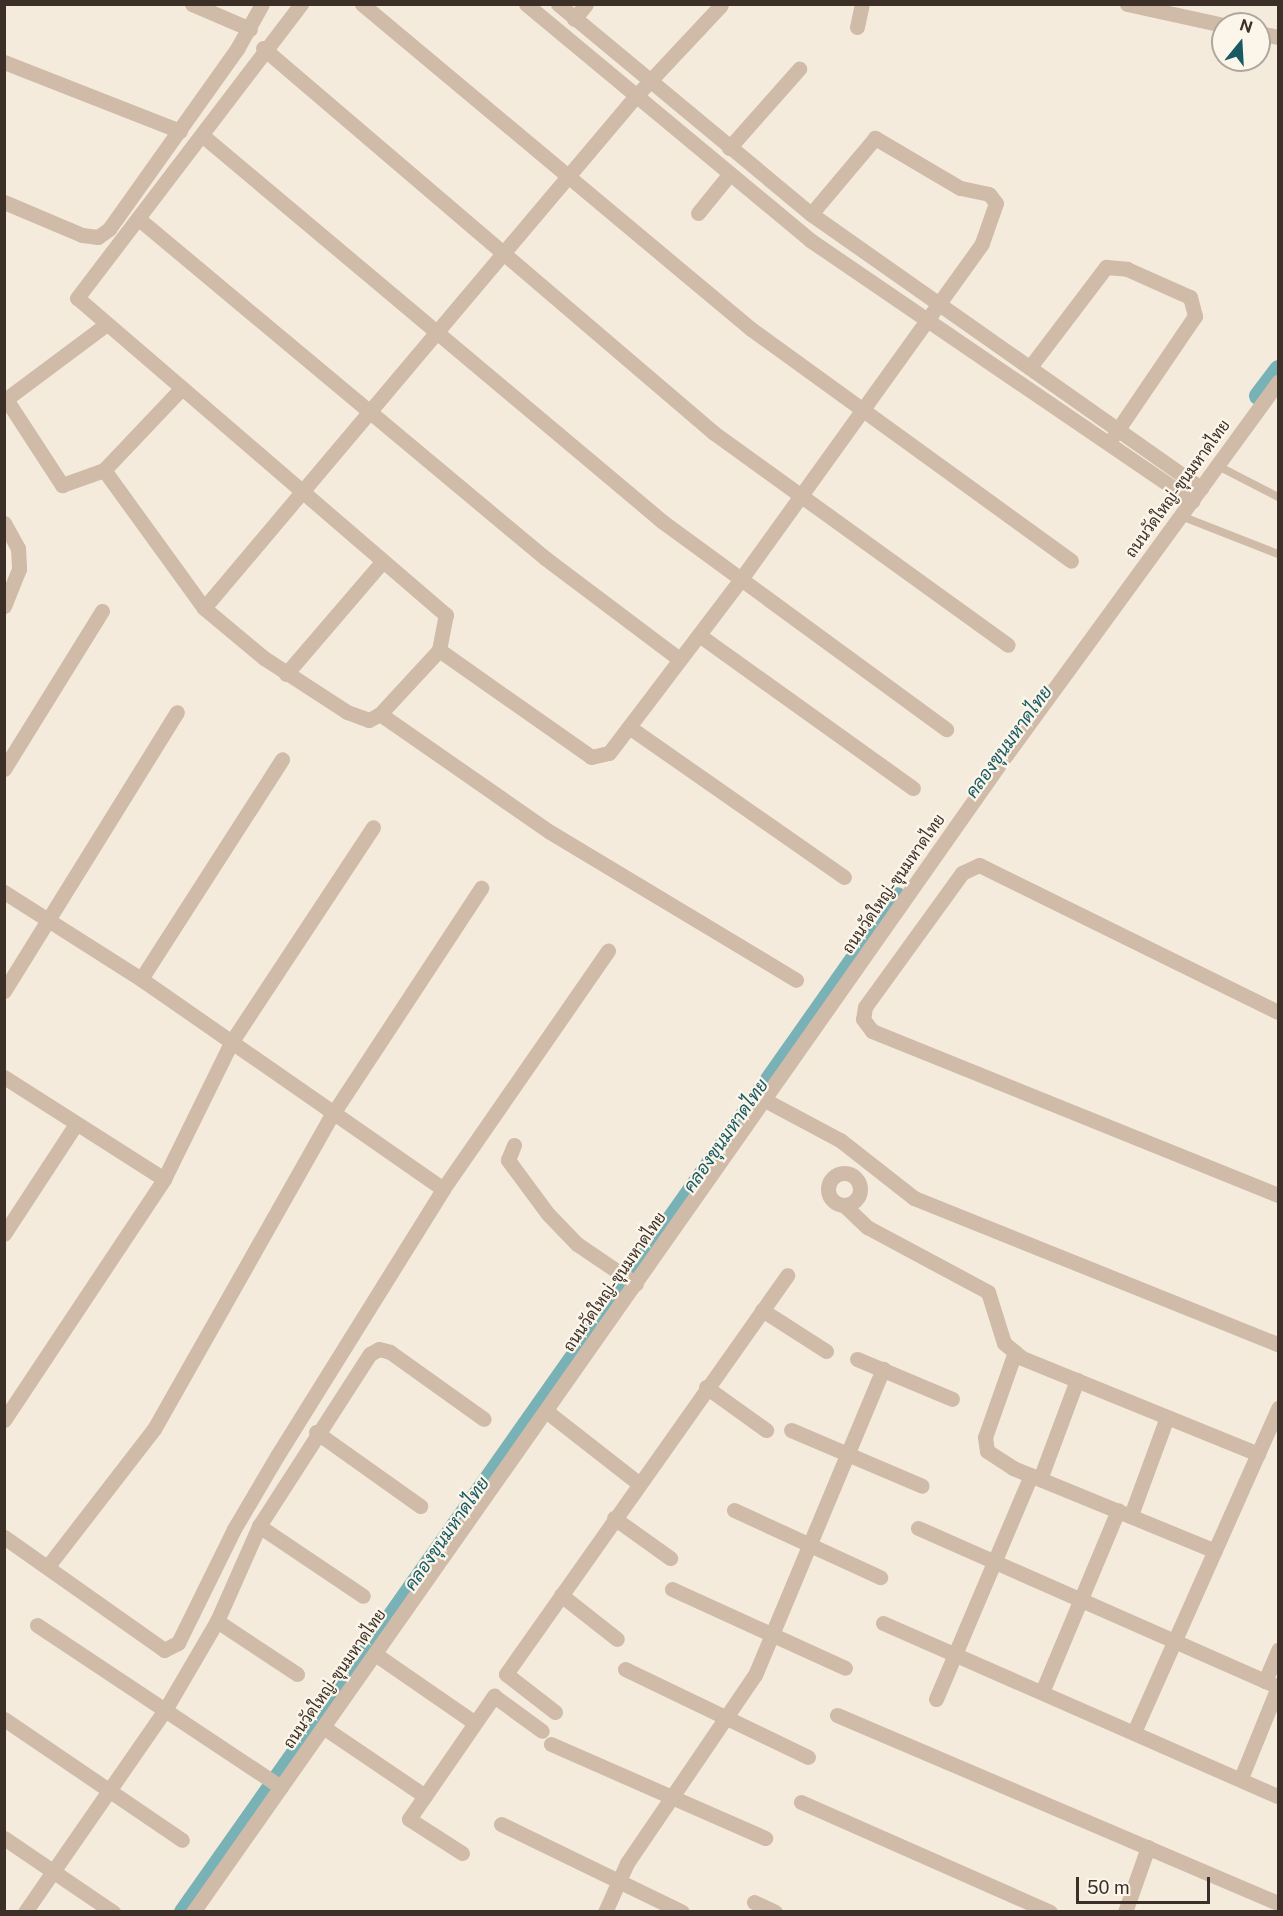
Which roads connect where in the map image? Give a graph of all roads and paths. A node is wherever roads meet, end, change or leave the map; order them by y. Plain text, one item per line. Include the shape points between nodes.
1 (192, 4) edge
2 (262, 4) edge
3 (301, 4) edge
4 (362, 4) edge
5 (525, 4) edge
6 (558, 4) edge
7 (586, 4) edge
8 (862, 4) edge
9 (1127, 4) edge
10 (721, 5) edge
11 (574, 19) junction
12 (1211, 22) edge
13 (857, 27) dead end
14 (250, 29) junction
15 (263, 48) junction
16 (4, 62) edge
17 (799, 69) dead end
18 (649, 83) junction
19 (634, 98) junction
20 (180, 131) junction
21 (203, 136) junction
22 (729, 148) junction
23 (728, 176) junction
24 (567, 177) junction
25 (4, 202) edge
26 (698, 213) dead end
27 (811, 214) junction
28 (140, 220) junction
29 (504, 256) junction
30 (938, 303) junction
31 (924, 321) junction
32 (104, 326) junction
33 (439, 335) junction
34 (1030, 367) junction
35 (1278, 384) edge
36 (181, 389) junction
37 (862, 409) junction
38 (371, 413) junction
39 (1119, 428) junction
40 (1108, 444) junction
41 (1218, 466) junction
42 (104, 470) junction
43 (1196, 484) junction
44 (304, 491) junction
45 (801, 495) junction
46 (1278, 497) edge
47 (1187, 498) junction
48 (1181, 516) junction
49 (4, 523) edge
50 (1278, 554) edge
51 (383, 561) junction
52 (1071, 561) dead end
53 (741, 579) junction
54 (4, 606) edge
55 (204, 608) junction
56 (102, 611) dead end
57 (699, 635) junction
58 (1008, 645) dead end
59 (439, 650) junction
60 (679, 659) junction
61 (286, 674) junction
62 (177, 712) dead end
63 (380, 714) junction
64 (629, 727) junction
65 (946, 729) dead end
66 (282, 759) dead end
67 (4, 769) edge
68 (913, 788) dead end
69 (373, 827) dead end
70 (844, 877) dead end
71 (481, 888) dead end
72 (4, 892) edge
73 (47, 920) junction
74 (608, 951) dead end
75 (141, 979) junction
76 (796, 980) dead end
77 (4, 991) edge
78 (1278, 1012) edge
79 (232, 1041) junction
80 (4, 1077) edge
81 (765, 1100) junction
82 (332, 1115) junction
83 (76, 1124) junction
84 (514, 1145) dead end
85 (857, 1151) junction
86 (849, 1173) junction
87 (164, 1179) junction
88 (443, 1190) junction
89 (1278, 1195) edge
90 (844, 1205) junction
91 (4, 1234) edge
92 (787, 1275) dead end
93 (631, 1281) junction
94 (762, 1310) junction
95 (1278, 1344) edge
96 (826, 1351) dead end
97 (1015, 1352) junction
98 (857, 1359) dead end
99 (883, 1370) junction
100 (1077, 1380) junction
101 (706, 1387) junction
102 (952, 1399) dead end
103 (1278, 1408) edge
104 (546, 1411) junction
105 (1167, 1417) junction
106 (484, 1419) dead end
107 (4, 1420) edge
108 (766, 1430) dead end
109 (791, 1430) dead end
110 (316, 1432) junction
111 (1258, 1454) junction
112 (849, 1455) junction
113 (1036, 1477) junction
114 (638, 1483) junction
115 (922, 1486) dead end
116 (420, 1506) dead end
117 (734, 1510) dead end
118 (1125, 1512) junction
119 (614, 1518) junction
120 (259, 1526) junction
121 (918, 1528) dead end
122 (4, 1537) edge
123 (812, 1545) junction
124 (1215, 1551) junction
125 (670, 1558) dead end
126 (996, 1562) junction
127 (48, 1566) junction
128 (880, 1577) dead end
129 (672, 1589) dead end
130 (561, 1595) junction
131 (363, 1596) dead end
132 (1080, 1599) junction
133 (217, 1621) junction
134 (883, 1623) dead end
135 (37, 1625) dead end
136 (773, 1635) junction
137 (617, 1639) dead end
138 (1176, 1641) junction
139 (1278, 1650) edge
140 (375, 1654) junction
141 (954, 1654) junction
142 (845, 1668) dead end
143 (625, 1669) dead end
144 (297, 1674) dead end
145 (1274, 1685) edge
146 (1042, 1692) junction
147 (936, 1700) dead end
148 (165, 1710) junction
149 (555, 1712) dead end
150 (837, 1715) dead end
151 (729, 1717) junction
152 (4, 1719) edge
153 (475, 1723) junction
154 (323, 1727) junction
155 (1134, 1732) junction
156 (808, 1757) dead end
157 (1241, 1778) junction
158 (281, 1787) junction
159 (109, 1790) junction
160 (425, 1796) junction
161 (1278, 1796) edge
162 (672, 1798) junction
163 (801, 1802) dead end
164 (501, 1824) dead end
165 (4, 1838) edge
166 (765, 1838) dead end
167 (183, 1840) dead end
168 (1148, 1847) junction
169 (462, 1853) dead end
170 (53, 1871) junction
171 (618, 1882) junction
172 (754, 1902) dead end
173 (1278, 1905) edge
174 (25, 1911) edge
175 (113, 1911) edge
176 (193, 1911) edge
177 (605, 1911) edge
178 (682, 1911) edge
179 (775, 1911) edge
180 (1050, 1911) edge
181 (1125, 1911) edge
182 (1277, 1911) edge

1 - 14 street
2 - 14 street
3 - 15 street
4 - 24 street
5 - 19 street
6 - 11 street
7 - 11 street
8 - 13 street
9 - 12 street
10 - 18 street
11 - 18 street
14 - 20 street
15 - 21 street
15 - 29 street
16 - 20 street
17 - 22 street
18 - 19 street
18 - 22 street
19 - 23 street
19 - 24 street
20 - 25 street via 117,221 98,237
21 - 28 street
21 - 33 street
22 - 27 street
23 - 26 street
23 - 31 street
24 - 29 street
24 - 37 street via 751,329
27 - 30 street
27 - 30 street via 875,138 960,188 989,194 996,203 992,225
28 - 32 street via 77,298
28 - 38 street
29 - 33 street
29 - 45 street via 714,433
30 - 31 street
30 - 34 street
31 - 37 street
31 - 40 street
32 - 36 street
32 - 42 street via 6,399 62,485
33 - 38 street
33 - 53 street via 663,522
34 - 39 street
34 - 39 street via 1106,267 1127,269 1190,297 1195,316
35 - 41 street, ถนนวัดใหญ่-ขุนมหาดไทย
36 - 42 street
36 - 44 street
37 - 45 street
37 - 52 street
38 - 44 street
38 - 60 street via 545,558
39 - 40 street
39 - 43 street
40 - 47 street
41 - 43 street, ถนนวัดใหญ่-ขุนมหาดไทย
41 - 46 lane
42 - 55 street
43 - 47 street, ถนนวัดใหญ่-ขุนมหาดไทย
44 - 51 street
44 - 55 street
45 - 53 street
45 - 58 street
47 - 48 street, ถนนวัดใหญ่-ขุนมหาดไทย
48 - 50 lane
48 - 81 street, ถนนวัดใหญ่-ขุนมหาดไทย
49 - 54 street via 18,548 19,569
51 - 59 street via 446,615
51 - 61 street
53 - 57 street
53 - 65 street
55 - 61 street
56 - 67 street
57 - 60 street
57 - 68 street
59 - 63 street
59 - 64 street via 595,759 609,753
60 - 64 street
61 - 63 street via 358,718 369,720
62 - 73 street
63 - 76 street via 550,832
64 - 70 street
66 - 75 street
69 - 79 street
71 - 82 street
72 - 73 street
73 - 75 street
73 - 77 street
74 - 88 street
75 - 79 street
78 - 89 street via 979,865 962,873 865,1007 863,1019 872,1031
79 - 82 street
79 - 87 street
80 - 83 street
81 - 85 street
81 - 93 street, ถนนวัดใหญ่-ขุนมหาดไทย
82 - 88 street
82 - 127 street via 154,1429
83 - 87 street
83 - 91 street
84 - 93 street via 508,1160 548,1214 603,1263
85 - 86 street
85 - 95 street via 914,1198
86 - 90 street via 860,1191
86 - 90 street via 838,1173 828,1186 830,1197
87 - 107 street
88 - 127 street via 234,1529 178,1643 164,1650
90 - 97 street via 867,1227 973,1280 988,1292 1004,1343
92 - 94 street
93 - 104 street, ถนนวัดใหญ่-ขุนมหาดไทย
94 - 96 street
94 - 101 street
97 - 100 street
97 - 113 street via 984,1444
98 - 99 street
99 - 102 street
99 - 112 street
100 - 105 street
100 - 113 street
101 - 108 street
101 - 114 street
103 - 111 street
104 - 114 street
104 - 140 street, ถนนวัดใหญ่-ขุนมหาดไทย
105 - 111 street
105 - 118 street
106 - 110 street via 378,1349
109 - 112 street
110 - 116 street
110 - 120 street
111 - 124 street
112 - 115 street
112 - 123 street
113 - 118 street
113 - 126 street
114 - 119 street
117 - 123 street
118 - 124 street
118 - 132 street
119 - 125 street
119 - 130 street
120 - 131 street
120 - 133 street
121 - 126 street
122 - 127 street
123 - 128 street
123 - 136 street
124 - 138 street
126 - 132 street
126 - 141 street
129 - 136 street
130 - 137 street
130 - 149 street via 506,1674
132 - 138 street
132 - 146 street
133 - 144 street
133 - 148 street
134 - 141 street
135 - 148 street
136 - 142 street
136 - 151 street
138 - 145 street
138 - 155 street
139 - 145 street
140 - 153 street
140 - 154 street, ถนนวัดใหญ่-ขุนมหาดไทย
141 - 146 street
141 - 147 street
143 - 151 street
145 - 157 street
146 - 155 street
148 - 158 street
148 - 159 street
150 - 168 street
151 - 156 street
151 - 162 street
152 - 159 street
153 - 160 street
153 - 162 street via 494,1696 546,1737
154 - 158 street, ถนนวัดใหญ่-ขุนมหาดไทย
154 - 160 street
155 - 157 street
157 - 161 street
158 - 176 street, ถนนวัดใหญ่-ขุนมหาดไทย
159 - 167 street
159 - 170 street
160 - 169 street via 409,1819
162 - 166 street
162 - 171 street
163 - 180 street
164 - 171 street
165 - 170 street
168 - 173 street
168 - 181 street
170 - 174 street
170 - 175 street
171 - 177 street
171 - 178 street
172 - 179 street
173 - 182 street

